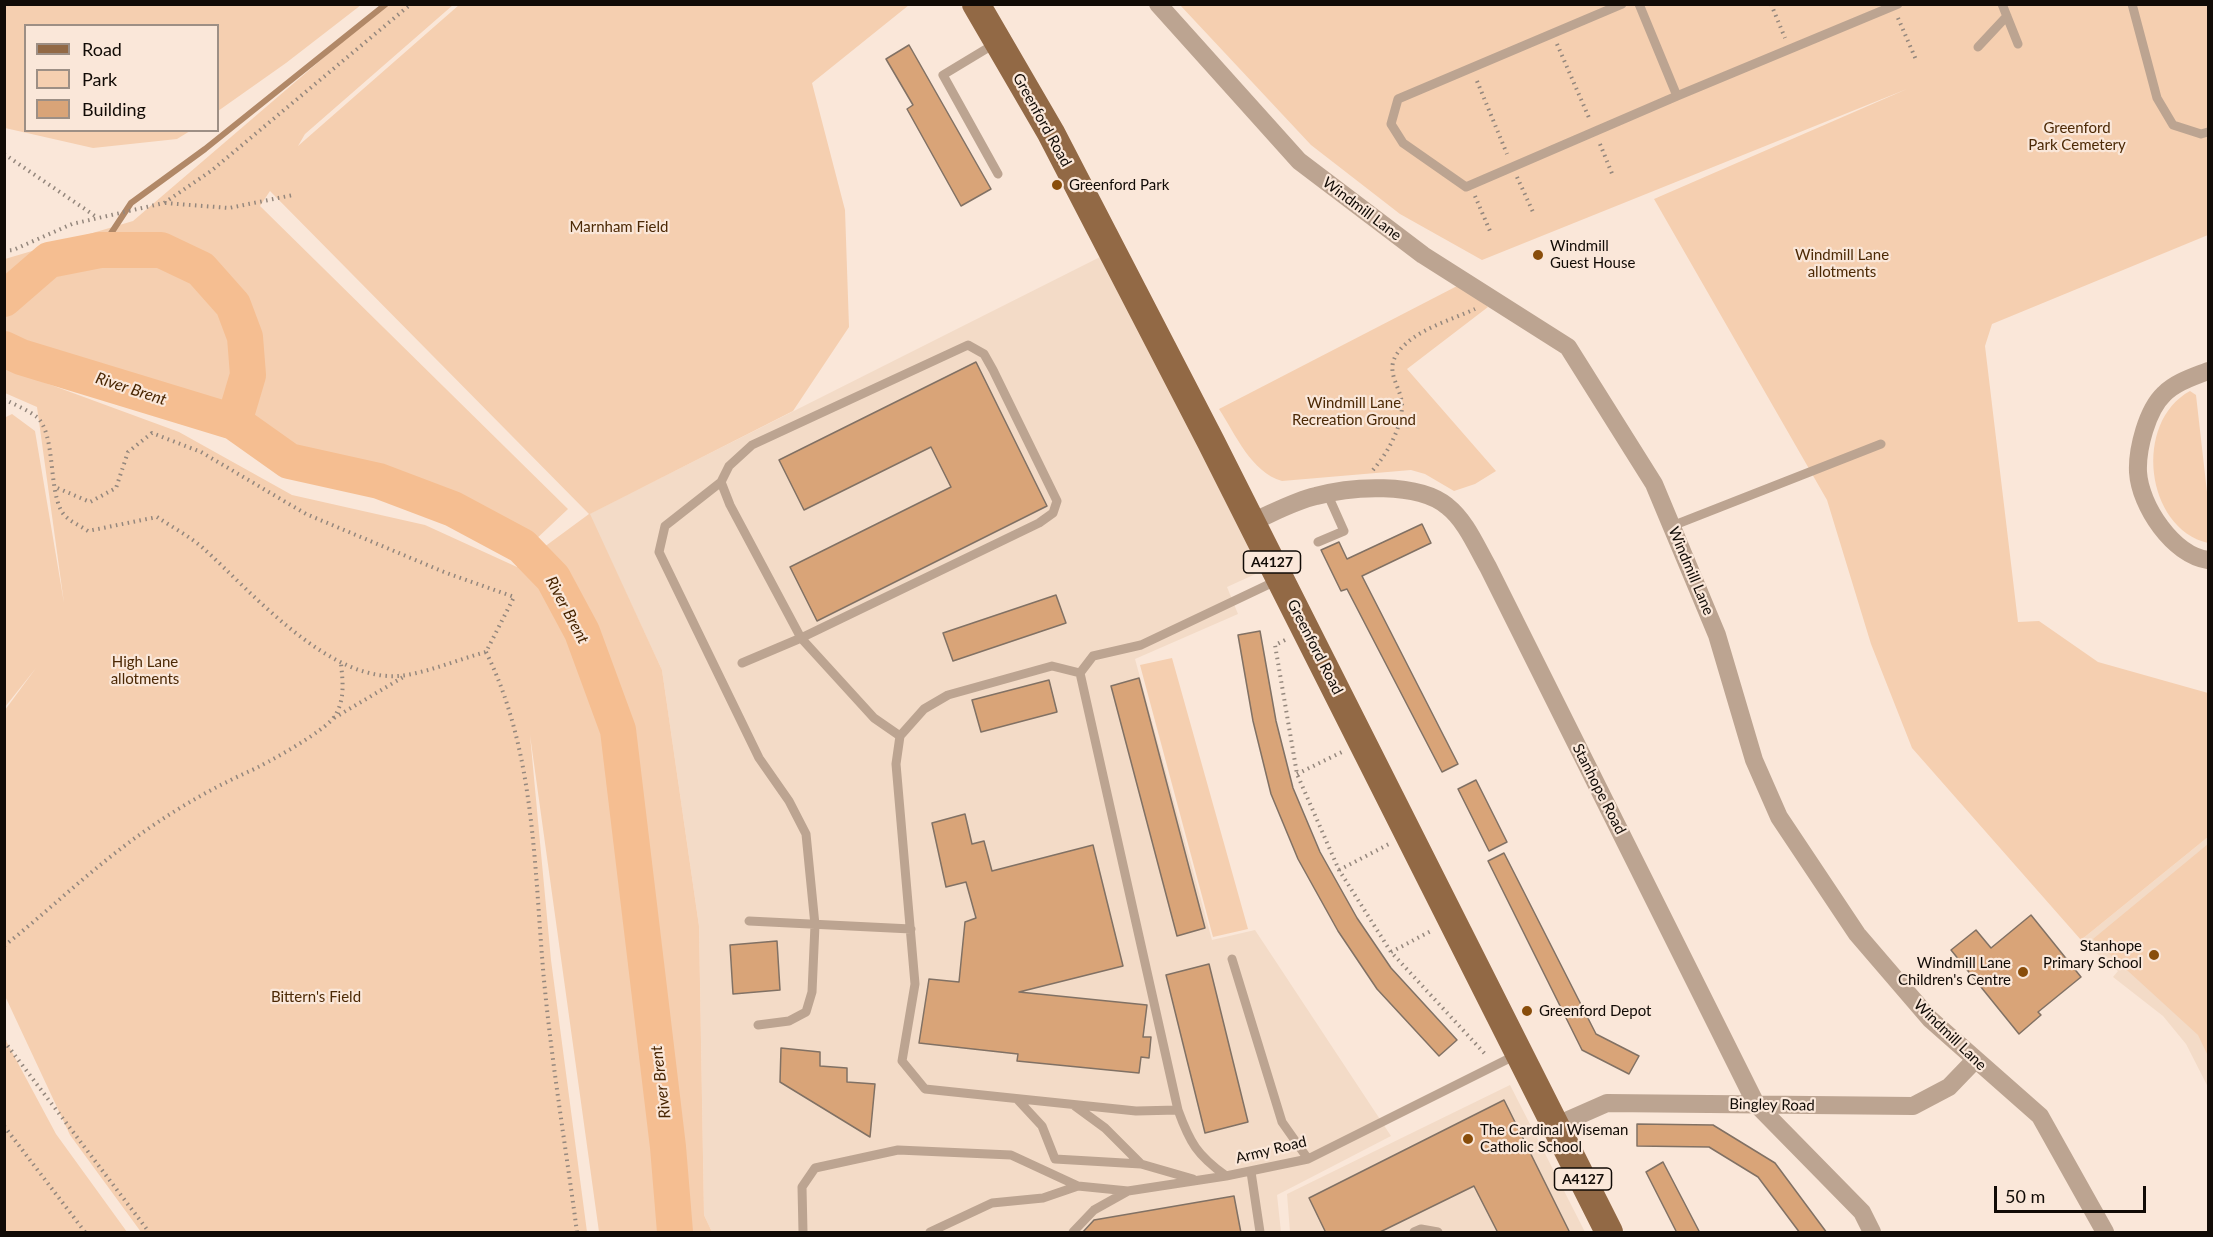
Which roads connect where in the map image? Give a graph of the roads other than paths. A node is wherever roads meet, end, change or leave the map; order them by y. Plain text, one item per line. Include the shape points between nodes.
1 (976, 4) edge
2 (1622, 4) edge
3 (1639, 4) edge
4 (2002, 4) edge
5 (2132, 4) edge
6 (1161, 5) edge
7 (1896, 5) edge
8 (2007, 16) junction
9 (998, 42) junction
10 (2018, 44) dead end
11 (1978, 47) dead end
12 (1677, 96) junction
13 (2208, 132) edge
14 (998, 174) dead end
15 (2207, 372) edge
16 (2208, 391) edge
17 (1881, 444) dead end
18 (721, 482) junction
19 (1327, 493) junction
20 (1252, 522) junction
21 (1672, 526) junction
22 (1318, 542) dead end
23 (2208, 560) edge
24 (1280, 579) junction
25 (801, 638) junction
26 (742, 663) dead end
27 (1080, 673) junction
28 (900, 736) junction
29 (749, 921) dead end
30 (815, 925) junction
31 (911, 929) junction
32 (1232, 959) dead end
33 (758, 1025) dead end
34 (1521, 1053) junction
35 (1975, 1060) junction
36 (1017, 1099) junction
37 (1756, 1104) junction
38 (1074, 1105) junction
39 (1178, 1110) junction
40 (1557, 1125) junction
41 (1308, 1159) junction
42 (1141, 1164) junction
43 (1251, 1172) junction
44 (1226, 1176) junction
45 (1195, 1180) junction
46 (1078, 1186) junction
47 (1128, 1191) junction
48 (803, 1233) edge
49 (930, 1233) edge
50 (1074, 1233) edge
51 (1260, 1233) edge
52 (1414, 1233) edge
53 (1438, 1233) edge
54 (1610, 1233) edge
55 (1872, 1233) edge
56 (2105, 1233) edge

1 - 9 main road, Greenford Road / A4127
2 - 12 lane via 1398,99 1391,124 1403,143 1466,187
3 - 12 lane
4 - 8 lane
5 - 13 lane via 2157,98 2173,125 2201,134
6 - 21 street, Windmill Lane via 1299,161 1423,255 1568,347 1654,484
7 - 12 lane
8 - 10 lane
8 - 11 lane
9 - 14 lane via 943,75
9 - 20 main road, Greenford Road / A4127 via 1051,133
15 - 16 street
15 - 23 street via 2163,395 2150,417 2138,472 2146,503 2161,525 2177,544
17 - 21 lane
18 - 25 lane
18 - 25 lane via 729,466 752,445 968,345 984,354 993,370 1057,501 1053,513
18 - 30 lane via 665,526 659,552 759,759 789,801 806,834
19 - 20 street, Stanhope Road
19 - 22 lane via 1344,531
19 - 37 street, Stanhope Road via 1395,488 1426,495 1446,505 1463,522
20 - 24 main road, Greenford Road / A4127
21 - 35 street, Windmill Lane via 1717,635 1754,760 1779,817 1857,933 1930,1019
24 - 27 lane via 1141,645 1093,656
24 - 34 main road, Greenford Road / A4127
25 - 26 lane
25 - 28 lane via 874,718
27 - 28 lane via 1052,666 948,695 924,709
27 - 39 lane
28 - 31 lane via 896,764
29 - 30 lane
30 - 31 lane
30 - 33 lane via 812,992 806,1012 789,1021
31 - 36 lane via 915,984 902,1061 925,1089
32 - 41 lane via 1282,1122
34 - 40 main road, Greenford Road / A4127
34 - 41 lane, Army Road
35 - 37 street, Bingley Road via 1949,1087 1913,1106
35 - 56 street, Windmill Lane via 2040,1116
36 - 38 lane
36 - 42 lane via 1042,1126 1054,1160
37 - 40 street, Bingley Road via 1607,1103
37 - 55 street, Stanhope Road via 1862,1212
38 - 39 lane via 1136,1111
38 - 42 lane via 1105,1128
39 - 44 lane via 1191,1144 1203,1160
40 - 54 main road, Greenford Road / A4127
41 - 43 lane, Army Road
42 - 45 lane
43 - 44 lane, Army Road
43 - 51 lane
44 - 45 lane, Army Road
45 - 47 lane, Army Road
46 - 47 lane, Army Road
46 - 48 lane via 1011,1155 898,1150 815,1168 802,1187
46 - 49 lane via 1043,1198 992,1203
47 - 50 lane via 1094,1210
52 - 53 lane via 1421,1229

